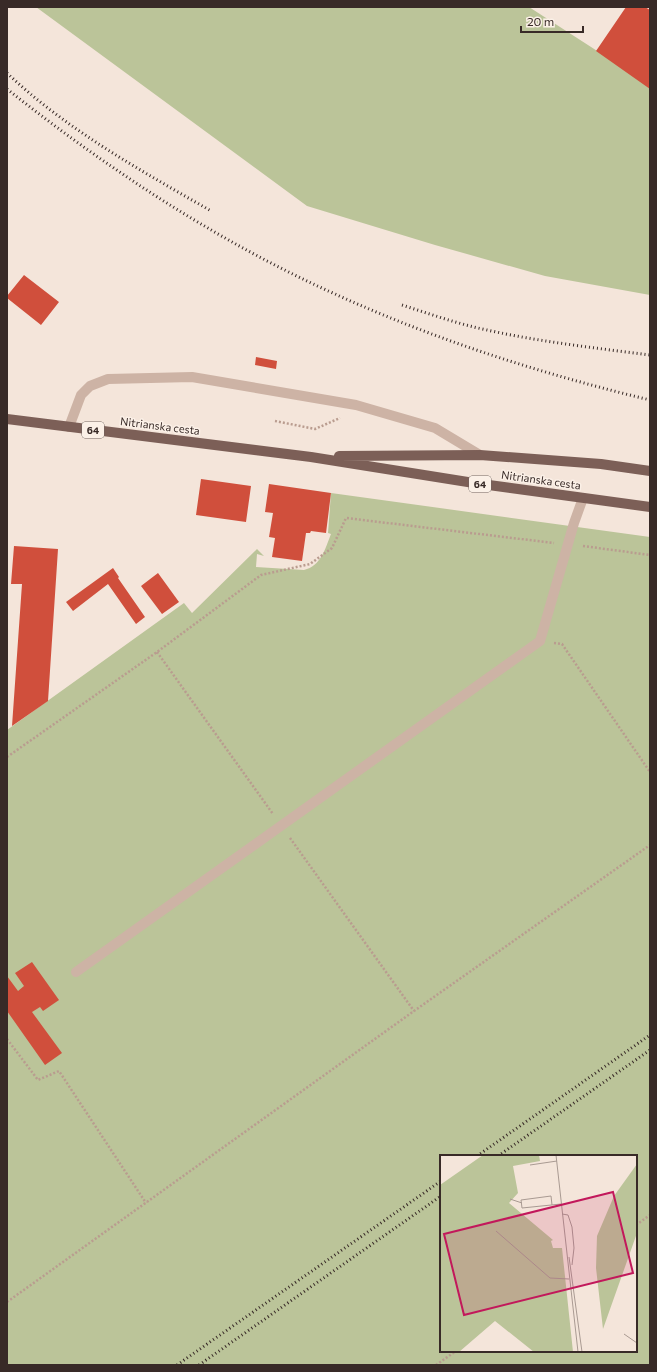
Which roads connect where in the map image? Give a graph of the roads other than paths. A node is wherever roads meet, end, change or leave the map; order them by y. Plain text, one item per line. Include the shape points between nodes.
1 (7, 419) edge
2 (69, 427) junction
3 (480, 455) junction
4 (311, 457) junction
5 (650, 471) edge
6 (583, 498) junction
7 (650, 507) edge
8 (76, 972) dead end

1 - 2 main road, Nitrianska cesta / 64
2 - 3 lane via 81,395 90,386 108,379 192,377 356,405 435,428
2 - 4 main road, Nitrianska cesta / 64
3 - 4 main road, Nitrianska cesta / 64
3 - 5 main road, Nitrianska cesta / 64 via 601,464
4 - 6 main road, Nitrianska cesta / 64
6 - 7 main road, Nitrianska cesta / 64
6 - 8 lane via 540,641

